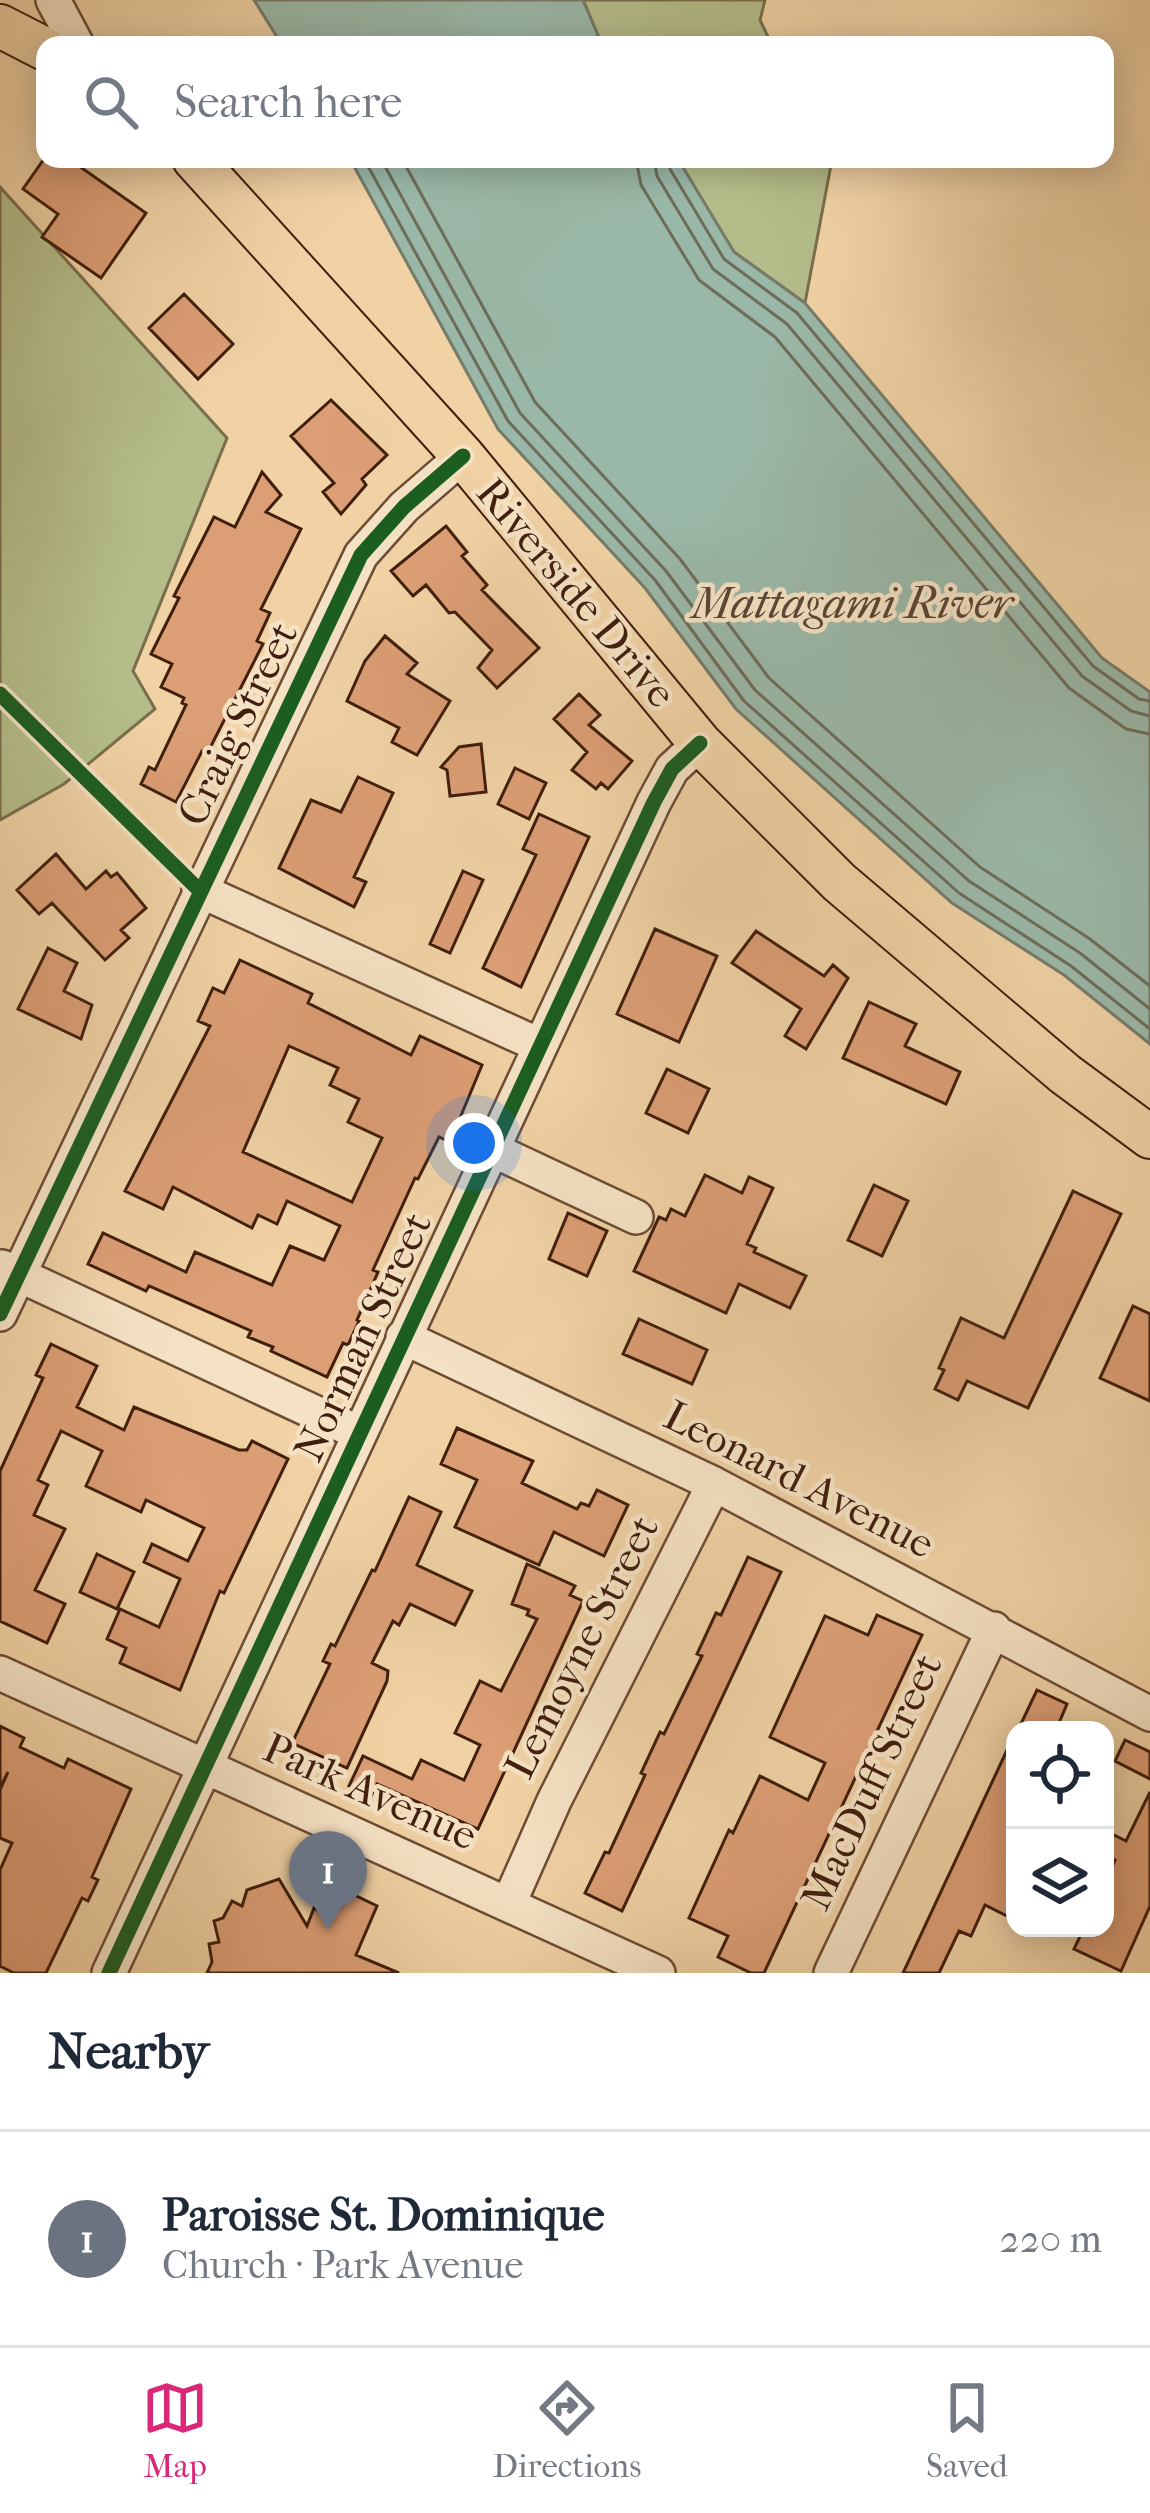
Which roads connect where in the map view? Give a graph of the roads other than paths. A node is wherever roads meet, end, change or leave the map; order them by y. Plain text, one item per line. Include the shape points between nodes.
1 (52, 0) edge
2 (0, 26) edge
3 (72, 36) edge
4 (36, 44) edge
5 (202, 168) edge
6 (463, 456) junction
7 (700, 742) junction
8 (199, 890) junction
9 (539, 1045) junction
10 (1150, 1137) edge
11 (490, 1149) junction
12 (636, 1217) dead end
13 (9, 1270) edge
14 (0, 1314) edge
15 (403, 1337) junction
16 (359, 1433) junction
17 (714, 1484) junction
18 (994, 1629) junction
19 (0, 1672) edge
20 (1150, 1714) edge
21 (202, 1767) junction
22 (532, 1851) joint
23 (508, 1903) junction
24 (109, 1973) edge
25 (658, 1973) edge
26 (831, 1973) edge

1 - 3 street
2 - 4 main road
5 - 6 main road, Riverside Drive
6 - 7 main road, Riverside Drive
6 - 8 street, Craig Street via 361,555
7 - 9 street, Norman Street via 666,778
7 - 10 main road, Riverside Drive via 839,883
8 - 9 street
8 - 13 street, Craig Street
9 - 11 street, Norman Street
11 - 12 street
11 - 15 street, Norman Street
13 - 14 street, Craig Street
13 - 16 street
15 - 16 street, Norman Street
15 - 17 street, Leonard Avenue
16 - 21 street, Norman Street
17 - 18 street, Leonard Avenue
17 - 22 street, Lemoyne Street
18 - 20 street, Leonard Avenue
18 - 26 street, MacDuff Street
19 - 21 street, Park Avenue
21 - 23 street, Park Avenue
21 - 24 street, Norman Street
22 - 23 street, Park Avenue
23 - 25 street, Park Avenue

